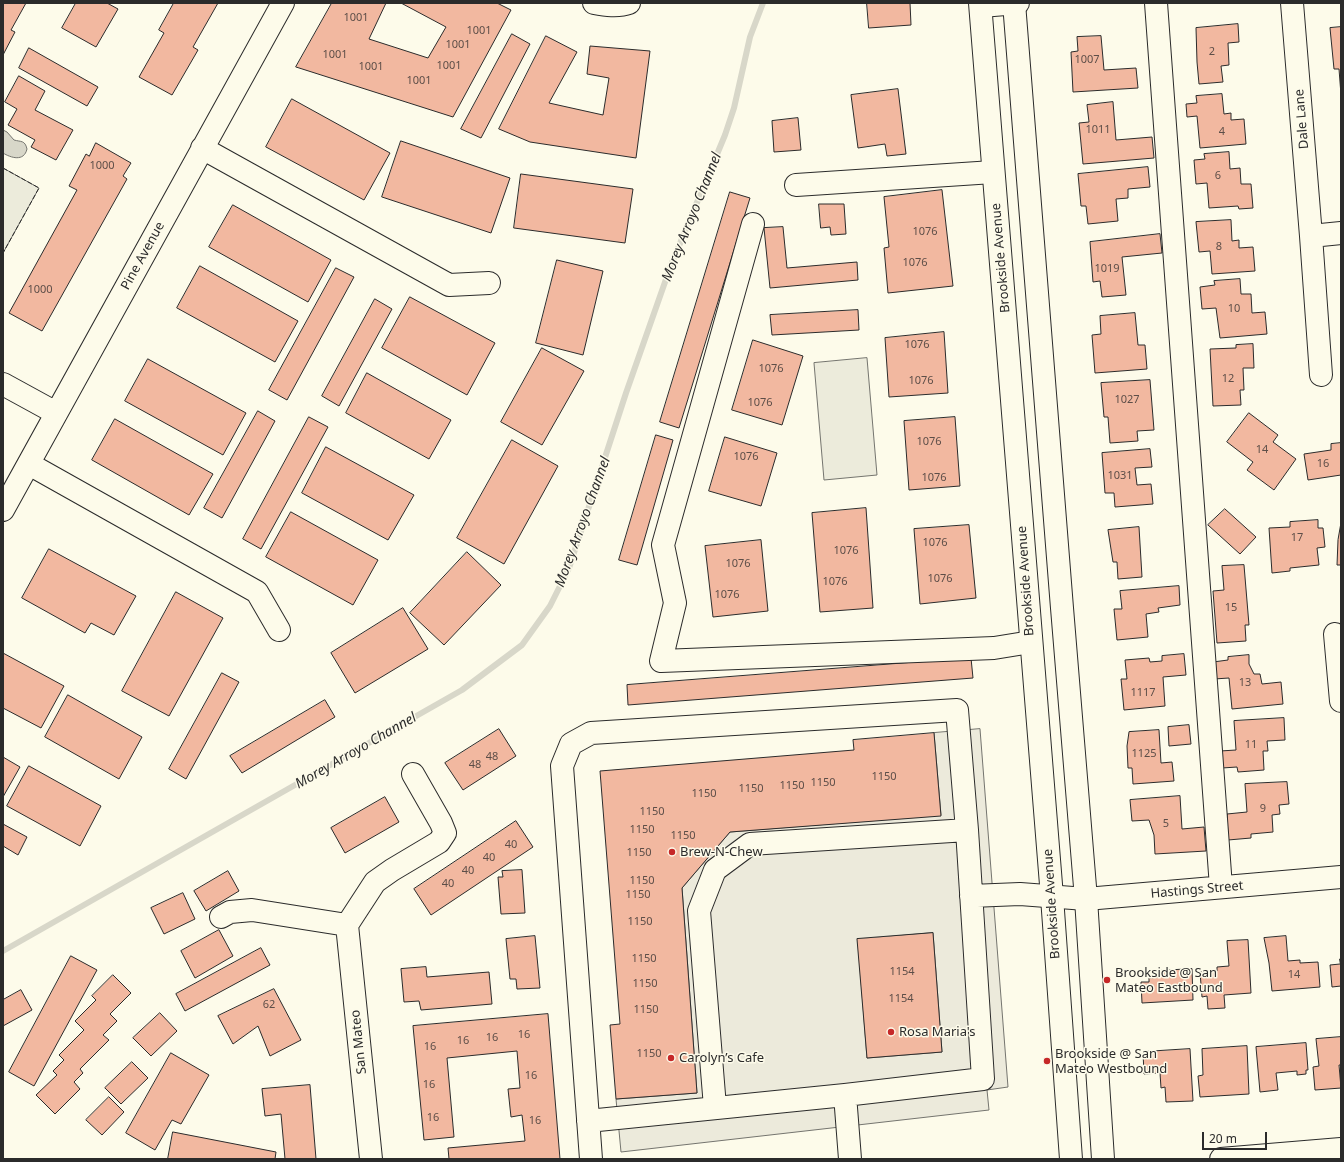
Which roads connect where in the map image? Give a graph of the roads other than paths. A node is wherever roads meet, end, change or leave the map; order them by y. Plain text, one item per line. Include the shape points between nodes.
1 (283, 3) edge
2 (594, 3) edge
3 (1014, 3) edge
4 (1018, 3) edge
5 (1156, 3) edge
6 (1292, 3) edge
7 (626, 4) edge
8 (981, 4) edge
9 (202, 148) junction
10 (993, 172) junction
11 (796, 186) dead end
12 (753, 224) dead end
13 (1341, 233) edge
14 (1312, 236) junction
15 (489, 283) dead end
16 (1321, 374) dead end
17 (3, 384) edge
18 (56, 413) junction
19 (28, 464) junction
20 (3, 510) edge
21 (278, 630) dead end
22 (1335, 634) dead end
23 (1031, 642) junction
24 (1341, 701) edge
25 (413, 774) dead end
26 (967, 830) junction
27 (1341, 877) edge
28 (1221, 887) junction
29 (971, 896) junction
30 (1052, 897) junction
31 (1086, 899) junction
32 (221, 917) dead end
33 (347, 925) junction
34 (845, 1095) junction
35 (715, 1107) junction
36 (588, 1121) junction
37 (1341, 1149) edge
38 (371, 1159) edge
39 (591, 1159) edge
40 (850, 1159) edge
41 (1071, 1159) edge
42 (1103, 1159) edge
43 (1221, 1159) edge

1 - 9 main road, Pine Avenue
2 - 7 main road
3 - 4 main road
3 - 8 main road
3 - 31 main road
5 - 28 main road
6 - 14 main road, Dale Lane
8 - 10 main road, Brookside Avenue
9 - 15 main road via 449,285
9 - 18 main road, Pine Avenue
10 - 11 main road
10 - 23 main road, Brookside Avenue
12 - 23 main road via 662,544 676,602 661,662 994,648
13 - 14 main road
14 - 16 main road, Dale Lane
17 - 18 main road
18 - 19 main road, Pine Avenue
19 - 20 main road, Pine Avenue
19 - 21 main road via 257,592
22 - 24 main road
23 - 30 main road, Brookside Avenue
25 - 33 main road via 445,833 439,842 375,882
26 - 29 main road
26 - 35 main road via 750,844 715,870 699,911
26 - 36 main road via 957,710 591,733 571,744 562,766
27 - 28 main road, Hastings Street
28 - 31 main road, Hastings Street
29 - 30 main road, Hastings Street via 1020,894
29 - 34 main road via 982,1079
30 - 31 main road, Hastings Street
30 - 41 main road, Brookside Avenue
31 - 42 main road
32 - 33 main road via 230,912 252,910
33 - 38 main road, San Mateo
34 - 35 main road
34 - 40 main road
35 - 36 main road
36 - 39 main road
37 - 43 main road

